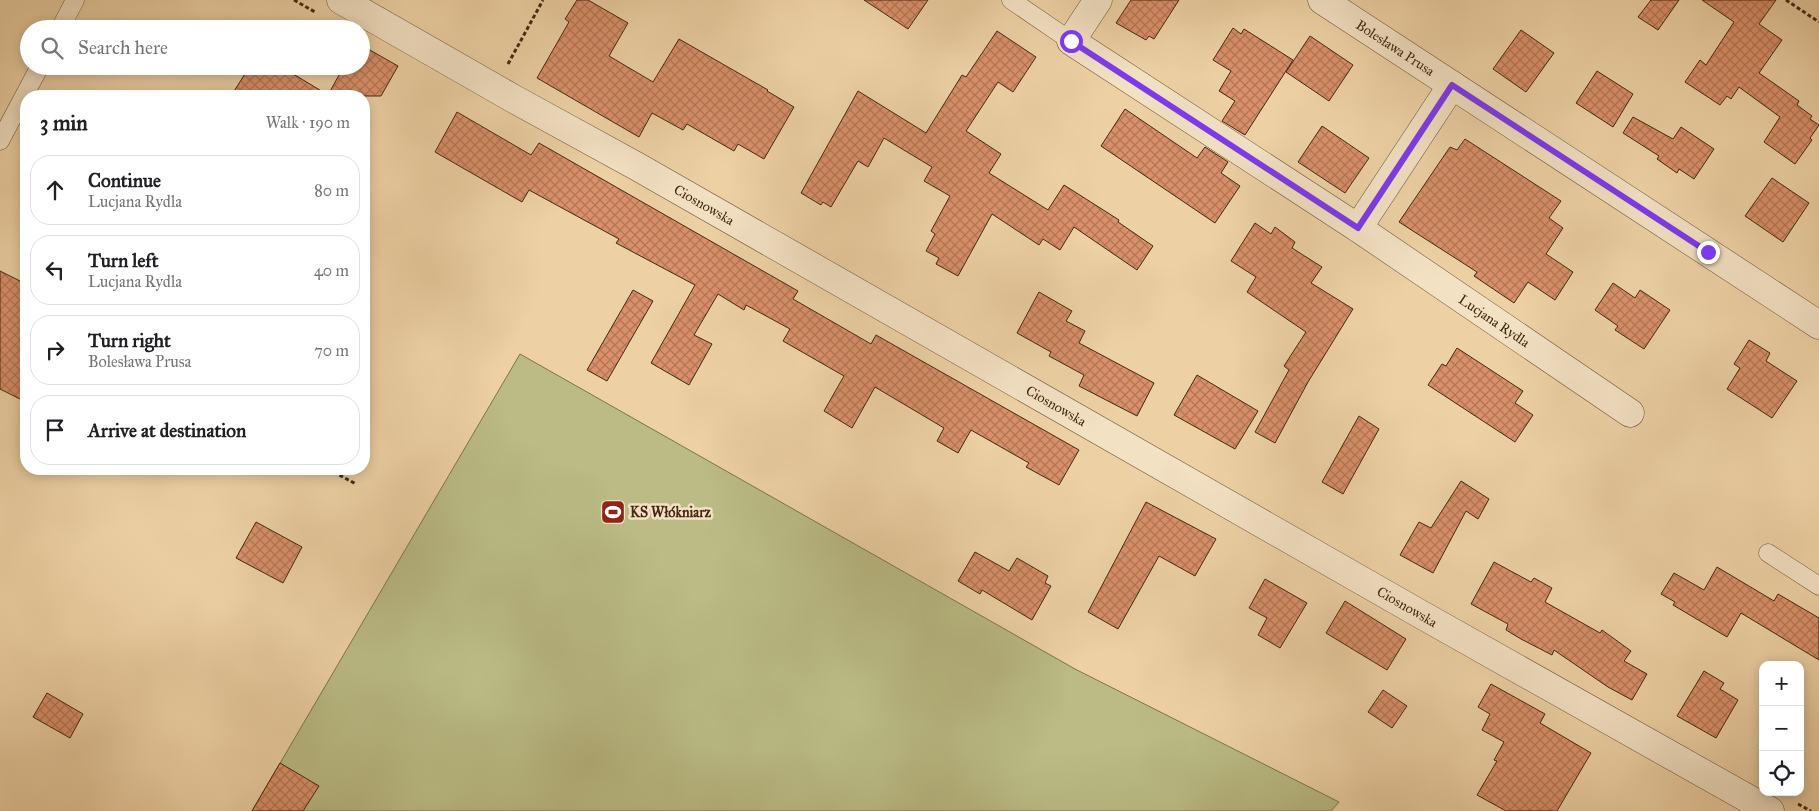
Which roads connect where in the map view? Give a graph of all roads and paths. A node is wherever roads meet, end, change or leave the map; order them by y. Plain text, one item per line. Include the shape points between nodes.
1 (75, 0) edge
2 (342, 0) edge
3 (543, 0) edge
4 (1010, 0) edge
5 (1098, 0) edge
6 (1322, 0) edge
7 (1786, 0) edge
8 (65, 20) edge
9 (1819, 22) edge
10 (1071, 41) junction
11 (508, 65) dead end
12 (35, 75) edge
13 (1452, 85) junction
14 (27, 90) edge
15 (20, 104) edge
16 (0, 142) edge
17 (1358, 228) junction
18 (1819, 325) edge
19 (1630, 414) dead end
20 (339, 475) edge
21 (356, 484) dead end
22 (1768, 553) dead end
23 (1819, 586) edge
24 (1770, 811) edge

1 - 8 lane
2 - 24 street, Ciosnowska
3 - 11 path
4 - 10 lane
5 - 10 street
6 - 13 street, Bolesława Prusa
7 - 9 path
10 - 17 street, Lucjana Rydla
12 - 14 lane
13 - 17 street
13 - 18 street, Bolesława Prusa
15 - 16 lane
17 - 19 street, Lucjana Rydla
20 - 21 path
22 - 23 lane

